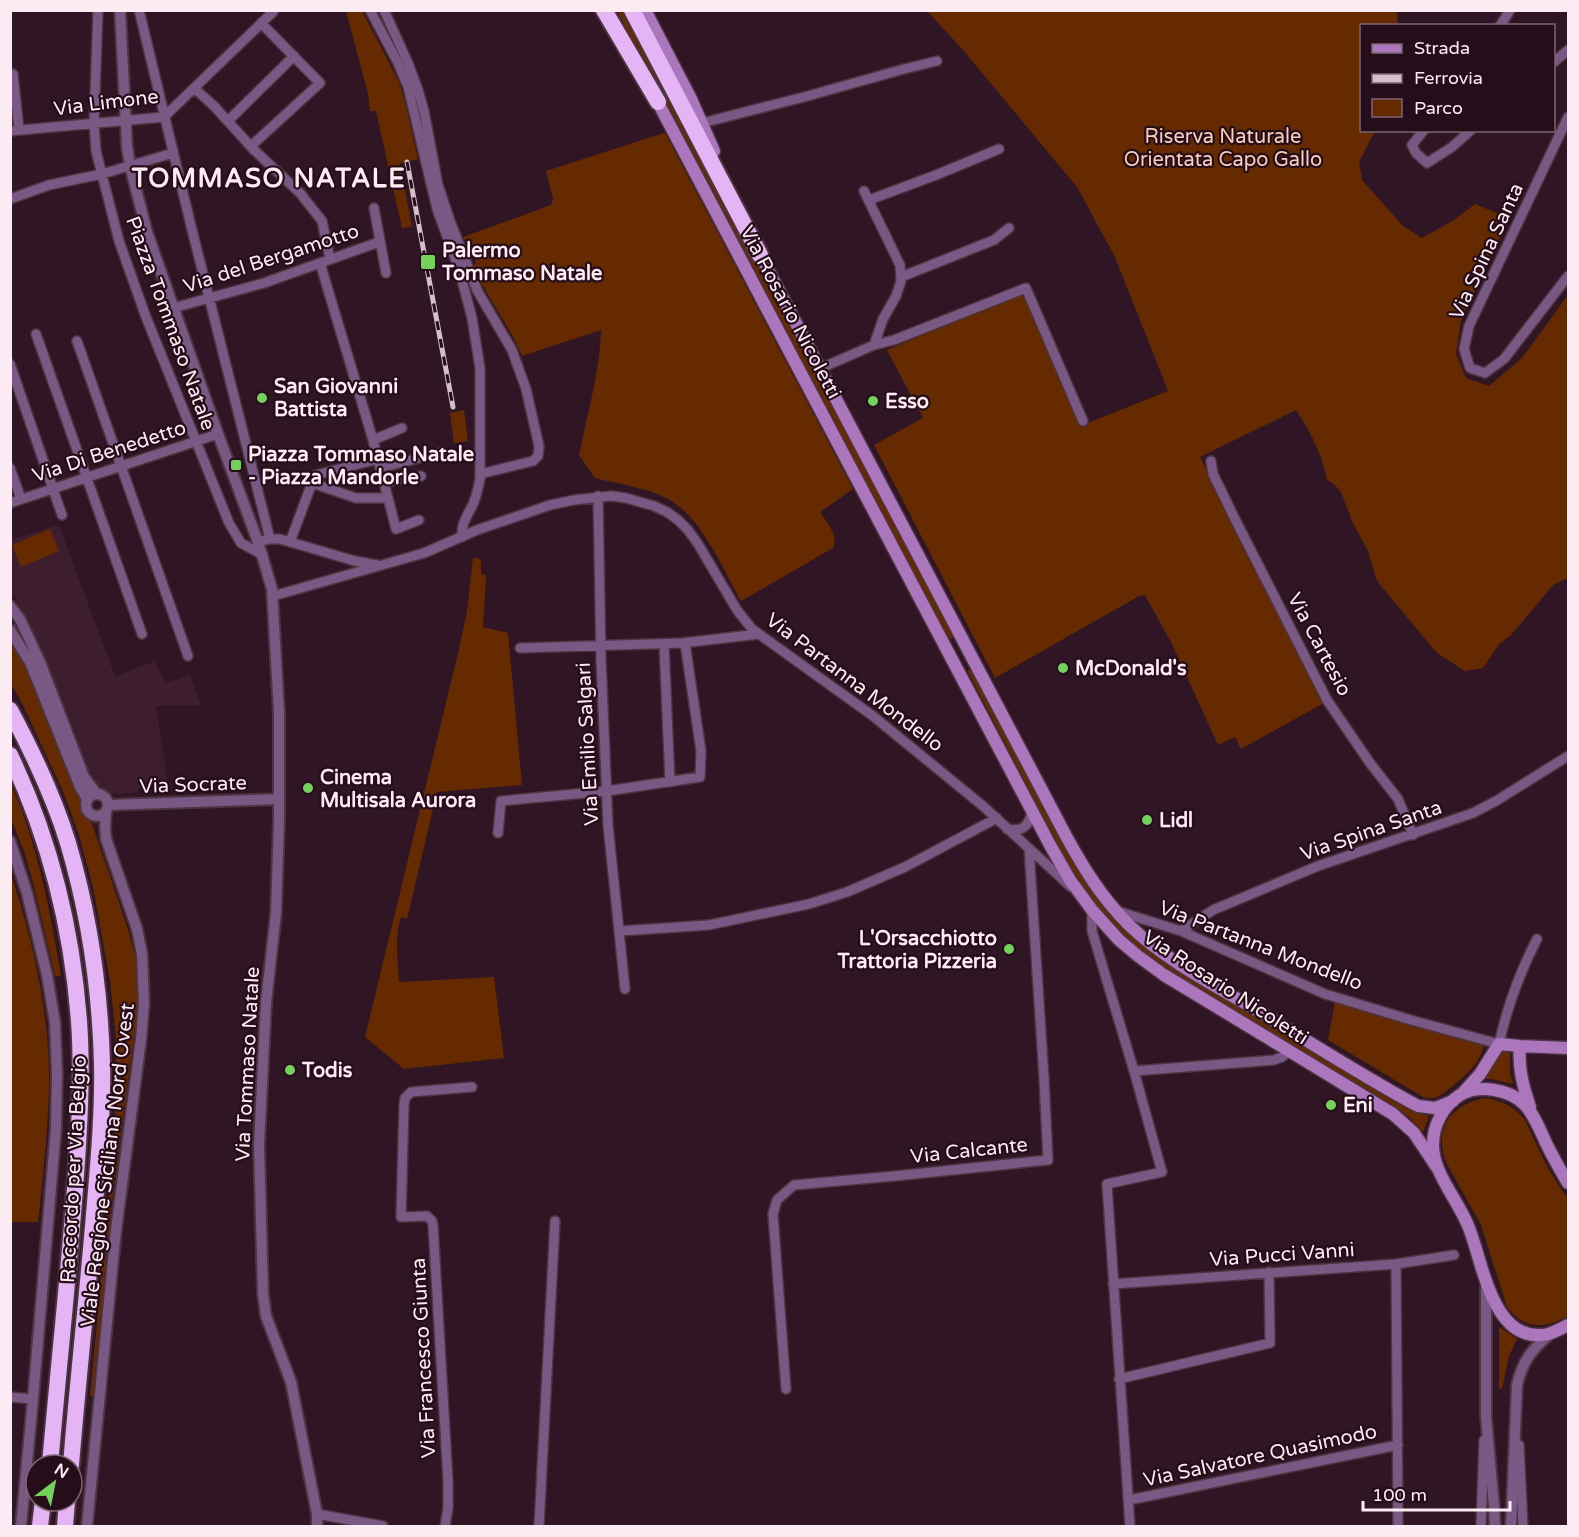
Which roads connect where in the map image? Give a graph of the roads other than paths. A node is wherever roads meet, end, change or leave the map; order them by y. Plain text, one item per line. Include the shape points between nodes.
1 (98, 10) edge
2 (120, 10) edge
3 (138, 10) edge
4 (370, 10) edge
5 (384, 10) edge
6 (604, 10) edge
7 (611, 10) edge
8 (632, 10) edge
9 (645, 10) edge
10 (1510, 10) edge
11 (273, 12) dead end
12 (261, 23) junction
13 (1501, 24) edge
14 (1569, 50) edge
15 (294, 56) junction
16 (937, 61) dead end
17 (1555, 61) edge
18 (10, 75) edge
19 (194, 88) junction
20 (658, 102) junction
21 (164, 117) junction
22 (1569, 117) edge
23 (125, 121) junction
24 (228, 121) junction
25 (94, 123) junction
26 (702, 123) junction
27 (15, 130) edge
28 (1422, 132) edge
29 (1469, 132) edge
30 (251, 146) junction
31 (999, 149) dead end
32 (173, 153) junction
33 (130, 166) junction
34 (102, 174) junction
35 (10, 199) edge
36 (374, 208) dead end
37 (1009, 228) dead end
38 (379, 242) junction
39 (760, 255) junction
40 (325, 261) junction
41 (386, 273) dead end
42 (1569, 276) edge
43 (901, 277) junction
44 (209, 298) junction
45 (173, 308) junction
46 (36, 334) dead end
47 (77, 341) dead end
48 (874, 345) junction
49 (10, 364) edge
50 (819, 369) junction
51 (1083, 421) dead end
52 (402, 428) dead end
53 (218, 434) junction
54 (373, 440) junction
55 (196, 441) junction
56 (439, 453) dead end
57 (1211, 461) dead end
58 (379, 464) junction
59 (120, 466) junction
60 (10, 468) edge
61 (480, 474) junction
62 (421, 476) dead end
63 (88, 477) junction
64 (384, 482) junction
65 (312, 483) junction
66 (54, 488) junction
67 (598, 496) junction
68 (388, 498) junction
69 (21, 499) junction
70 (10, 503) edge
71 (472, 508) junction
72 (62, 515) dead end
73 (419, 520) dead end
74 (477, 530) junction
75 (462, 537) junction
76 (270, 539) junction
77 (258, 542) junction
78 (290, 542) junction
79 (262, 555) junction
80 (380, 565) junction
81 (273, 596) junction
82 (10, 606) edge
83 (953, 622) junction
84 (10, 630) edge
85 (938, 632) junction
86 (142, 634) dead end
87 (759, 634) junction
88 (685, 643) junction
89 (664, 644) junction
90 (601, 646) junction
91 (520, 648) dead end
92 (188, 656) dead end
93 (980, 673) junction
94 (960, 676) junction
95 (10, 710) edge
96 (10, 755) edge
97 (1569, 756) edge
98 (670, 782) junction
99 (607, 791) junction
100 (91, 796) junction
101 (279, 800) junction
102 (107, 808) junction
103 (1032, 810) junction
104 (997, 818) junction
105 (1007, 829) junction
106 (498, 834) dead end
107 (1413, 835) junction
108 (10, 841) edge
109 (1029, 849) junction
110 (1080, 895) junction
111 (1092, 910) junction
112 (1116, 911) junction
113 (620, 931) junction
114 (1182, 931) junction
115 (1537, 939) dead end
116 (625, 989) dead end
117 (1499, 1044) junction
118 (1520, 1046) junction
119 (1569, 1048) edge
120 (1289, 1051) junction
121 (1134, 1071) junction
122 (472, 1087) dead end
123 (1457, 1097) junction
124 (1532, 1114) junction
125 (1438, 1169) junction
126 (1569, 1183) edge
127 (555, 1221) dead end
128 (1454, 1255) dead end
129 (1396, 1264) junction
130 (1269, 1272) junction
131 (1485, 1278) junction
132 (1113, 1284) junction
133 (1569, 1325) edge
134 (1550, 1334) junction
135 (1119, 1379) junction
136 (786, 1389) dead end
137 (10, 1397) edge
138 (33, 1399) junction
139 (1486, 1417) junction
140 (1516, 1420) junction
141 (1398, 1445) junction
142 (51, 1453) edge
143 (71, 1453) edge
144 (1128, 1500) junction
145 (317, 1514) junction
146 (21, 1527) edge
147 (87, 1527) edge
148 (317, 1527) edge
149 (383, 1527) edge
150 (446, 1527) edge
151 (539, 1527) edge
152 (1130, 1527) edge
153 (1398, 1527) edge
154 (1481, 1527) edge
155 (1495, 1527) edge
156 (1511, 1527) edge
157 (1523, 1527) edge

1 - 25 street, Piazza Tommaso Natale
2 - 23 street, Piazza Tommaso Natale
3 - 21 street, Piazza Tommaso Natale
4 - 61 street via 408,87 437,209 472,318 480,368
5 - 61 street via 418,90 441,197 478,292 512,350 539,446 533,461
6 - 20 highway
7 - 20 main road, Via Rosario Nicoletti
8 - 39 highway
9 - 26 main road, Via Rosario Nicoletti
10 - 13 street
11 - 12 street, Via Limone
12 - 15 street
12 - 19 street, Via Limone
14 - 17 street
15 - 24 street
15 - 30 street via 320,83
16 - 26 street
18 - 27 street
19 - 21 street, Via Limone
19 - 24 street
20 - 85 main road, Via Rosario Nicoletti
21 - 23 street, Via Limone
21 - 32 street, Piazza Tommaso Natale
22 - 42 street, Via Spina Santa via 1469,326 1464,349 1470,368 1485,374 1504,359
23 - 25 street, Via Limone
23 - 33 street, Piazza Tommaso Natale
24 - 30 street
25 - 27 street, Via Limone
25 - 34 street, Piazza Tommaso Natale
26 - 39 main road, Via Rosario Nicoletti
28 - 29 street via 1412,145 1426,164
30 - 40 street via 300,193 322,221
31 - 43 street via 936,175 866,196 900,265
32 - 33 street
32 - 44 street, Piazza Tommaso Natale
33 - 34 street
33 - 45 street, Piazza Tommaso Natale
34 - 35 street via 49,185
34 - 55 street, Piazza Tommaso Natale via 119,241
36 - 38 street
37 - 43 street via 994,240
38 - 40 street, Via del Bergamotto
38 - 41 street
39 - 50 main road, Via Rosario Nicoletti
40 - 44 street, Via del Bergamotto
40 - 54 street
43 - 48 street
44 - 45 street, Via del Bergamotto
44 - 76 street, Piazza Tommaso Natale
45 - 53 street, Piazza Tommaso Natale
46 - 63 street
47 - 59 street
48 - 50 street
48 - 51 street via 1026,288
49 - 66 street
50 - 83 main road, Via Rosario Nicoletti
52 - 54 street
53 - 55 street, Via Di Benedetto
53 - 77 street, Piazza Tommaso Natale
54 - 58 street
55 - 59 street, Via Di Benedetto
55 - 79 street, Piazza Tommaso Natale via 229,523 241,543
56 - 58 street
57 - 107 street, Via Cartesio via 1213,474 1327,699 1398,799
58 - 64 street
58 - 65 street via 316,475
59 - 63 street, Via Di Benedetto
59 - 92 street
60 - 69 street
61 - 71 street
62 - 64 street
63 - 66 street, Via Di Benedetto
63 - 86 street
64 - 68 street
65 - 68 street via 357,498
65 - 78 street
66 - 69 street, Via Di Benedetto
66 - 72 street
67 - 74 street, Via Partanna Mondello via 550,505
67 - 87 street, Via Partanna Mondello via 640,501 678,520 698,544 737,610
67 - 90 street, Via Emilio Salgari
68 - 73 street via 396,529
69 - 70 street, Via Di Benedetto
71 - 74 street
71 - 75 street via 466,515
74 - 75 street, Via Partanna Mondello
75 - 80 street, Via Partanna Mondello
76 - 77 street
76 - 78 street
77 - 79 street, Piazza Tommaso Natale
78 - 80 street
79 - 81 street, Piazza Tommaso Natale
80 - 81 street, Via Partanna Mondello
81 - 101 street, Via Tommaso Natale
82 - 100 street via 36,654
83 - 85 main road via 958,639 955,643 951,644
83 - 93 main road, Via Rosario Nicoletti
84 - 100 street via 30,662 80,787
85 - 94 main road, Via Rosario Nicoletti
87 - 88 street
87 - 104 street, Via Partanna Mondello via 860,706
88 - 89 street
88 - 98 street via 701,751 700,777
89 - 90 street
89 - 98 street
90 - 91 street
90 - 99 street, Via Emilio Salgari
93 - 94 main road via 968,663 961,667
93 - 112 main road, Via Rosario Nicoletti via 1076,854
94 - 103 main road, Via Rosario Nicoletti
95 - 143 highway, Raccordo per Via Belgio via 41,772 67,841 84,908 98,998 102,1094 98,1164
96 - 142 highway, Raccordo per Via Belgio via 37,815 56,880 79,1024 79,1125
97 - 107 street, Via Spina Santa via 1473,813
98 - 99 street
99 - 106 street via 501,801
99 - 113 street, Via Emilio Salgari
100 - 102 street via 103,795
100 - 102 street via 86,806 91,815 99,816
101 - 102 street, Via Socrate
101 - 145 street, Via Tommaso Natale via 276,913 266,1002 259,1145 263,1294 266,1316 291,1382
102 - 147 street, Viale Regione Siciliana Nord Ovest via 106,839 142,954 144,1003 116,1230
103 - 105 street via 1025,826
103 - 110 main road, Via Rosario Nicoletti
104 - 105 street, Via Partanna Mondello
104 - 113 street via 886,876 809,904 709,925
105 - 109 street, Via Partanna Mondello
107 - 114 street, Via Spina Santa via 1318,866 1224,905
108 - 138 street via 27,893 55,1023 56,1128
109 - 110 street, Via Partanna Mondello
109 - 136 street, Via Calcante via 1048,1160 794,1185 777,1200 773,1214
110 - 111 main road, Via Rosario Nicoletti
111 - 120 main road, Via Rosario Nicoletti via 1119,940 1157,970
111 - 121 street via 1094,940
112 - 114 street, Via Partanna Mondello
112 - 123 main road, Via Rosario Nicoletti via 1167,956 1410,1102 1435,1108
113 - 116 street, Via Emilio Salgari
114 - 117 street, Via Partanna Mondello via 1325,994
115 - 117 street via 1513,995
117 - 118 main road, Via Partanna Mondello
117 - 123 main road via 1480,1074
118 - 119 main road, Via Partanna Mondello
118 - 124 main road via 1521,1079
120 - 121 street via 1274,1060
120 - 125 main road, Via Rosario Nicoletti via 1393,1114 1414,1133
121 - 132 street via 1162,1172 1107,1184
122 - 150 street, Via Francesco Giunta via 417,1090 405,1098 401,1216 427,1216 433,1225 448,1481
123 - 124 main road, Via Rosario Nicoletti via 1499,1090 1524,1103
123 - 125 main road via 1436,1127 1433,1144
124 - 126 main road
125 - 131 main road via 1469,1227
127 - 151 street
128 - 129 street, Via Pucci Vanni
129 - 130 street, Via Pucci Vanni
129 - 141 street
130 - 132 street, Via Pucci Vanni
130 - 135 street via 1270,1343
131 - 134 main road via 1506,1321 1530,1334
131 - 139 street
132 - 135 street
133 - 134 main road
134 - 140 street via 1524,1362 1517,1385
135 - 144 street
137 - 138 street
138 - 146 street
139 - 154 street
139 - 155 street
140 - 156 street
140 - 157 street
141 - 144 street, Via Salvatore Quasimodo
141 - 153 street
144 - 152 street
145 - 148 street, Via Tommaso Natale
145 - 149 street

